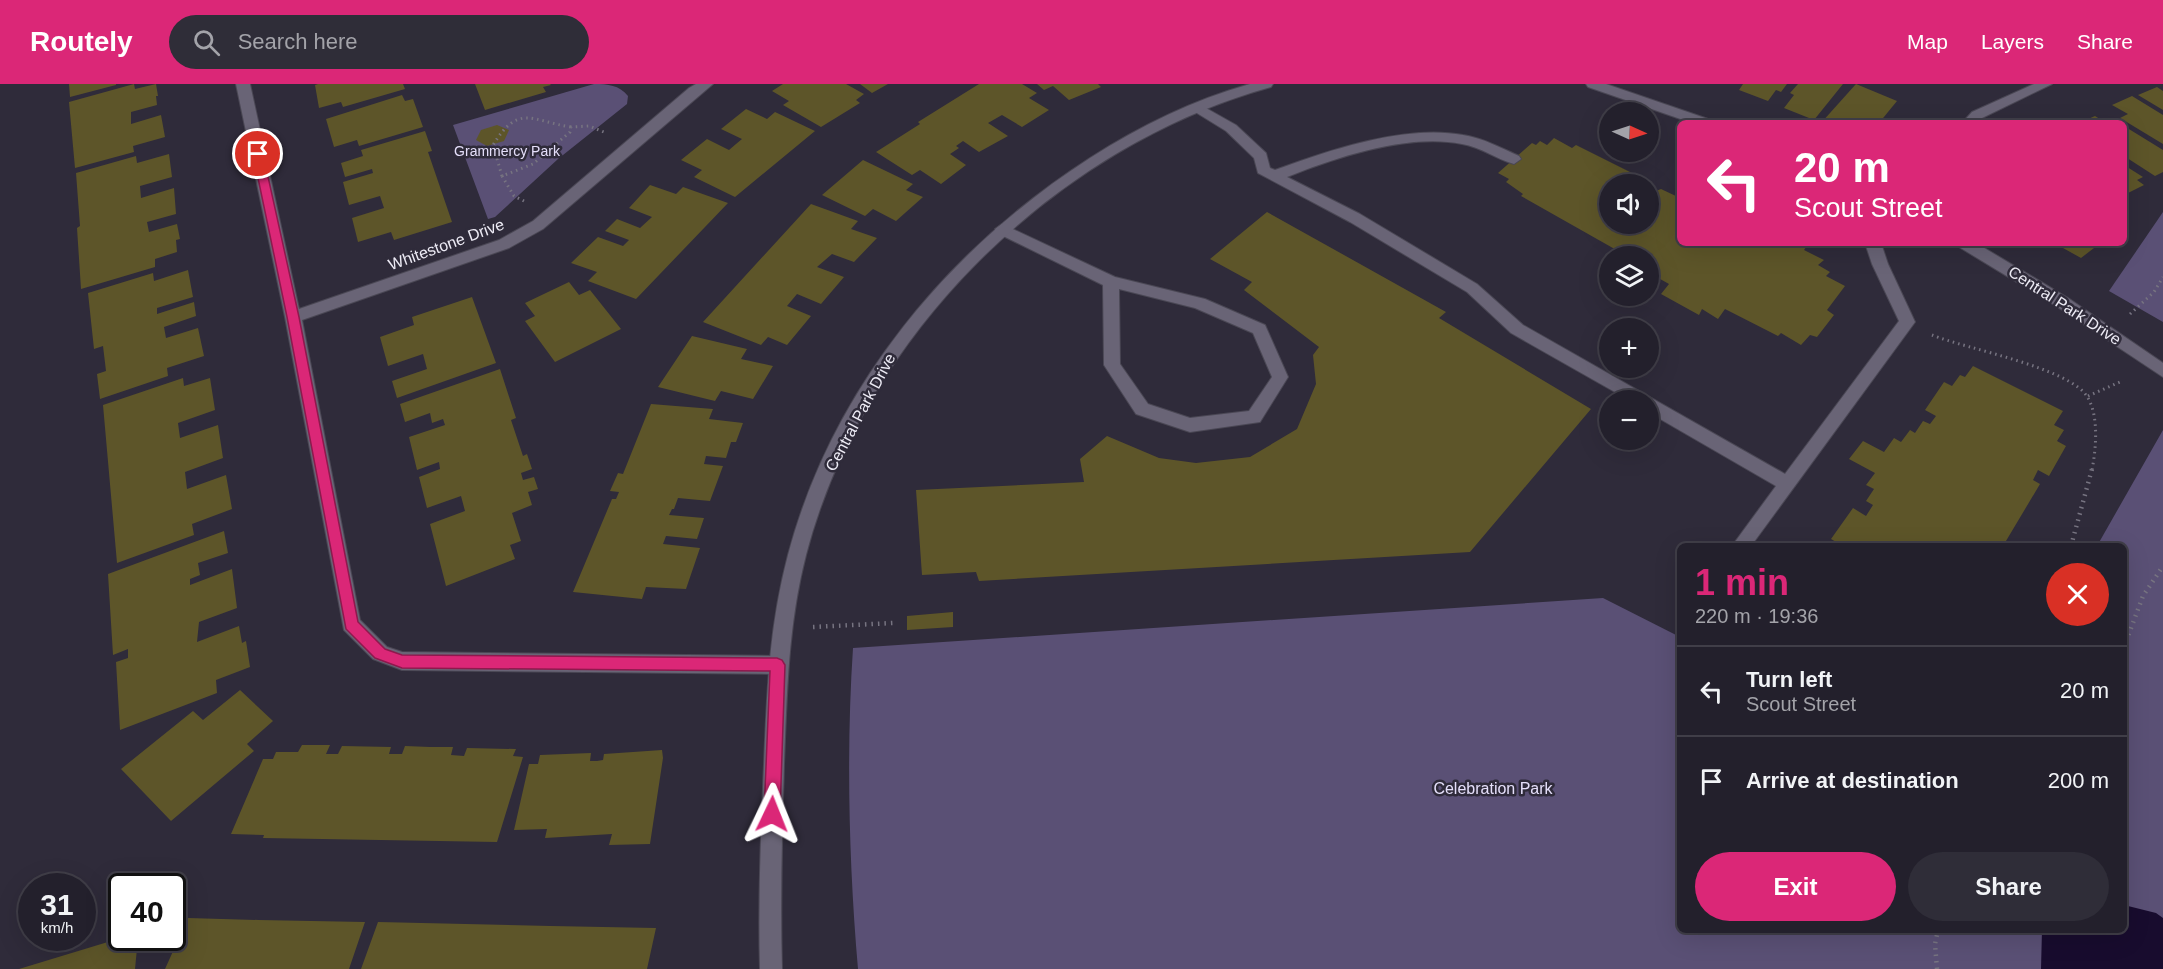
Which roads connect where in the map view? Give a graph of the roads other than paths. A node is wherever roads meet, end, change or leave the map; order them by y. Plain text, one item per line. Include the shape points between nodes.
1 (243, 84) edge
2 (1266, 84) edge
3 (1593, 84) edge
4 (2045, 84) edge
5 (693, 86) edge
6 (1197, 107) junction
7 (1697, 120) edge
8 (1972, 120) edge
9 (1514, 159) dead end
10 (1275, 176) junction
11 (1002, 229) junction
12 (1874, 246) edge
13 (1969, 246) edge
14 (1111, 282) junction
15 (293, 317) junction
16 (2163, 371) edge
17 (1624, 390) edge
18 (1659, 410) edge
19 (1788, 484) junction
20 (1743, 543) edge
21 (777, 665) junction
22 (771, 969) edge

1 - 15 street
2 - 6 street, Central Park Drive
3 - 7 street
4 - 8 street
5 - 15 street, Whitestone Drive via 633,144 538,225 504,244
6 - 10 street via 1231,128 1261,156 1263,170
6 - 11 street, Central Park Drive via 1141,133 1077,171
9 - 10 street via 1454,138 1392,141 1314,160
10 - 17 street via 1355,218 1472,288 1517,329
11 - 14 street
11 - 21 street, Central Park Drive via 929,302 887,358 866,394 814,506 799,554
12 - 19 street via 1880,268 1904,308 1907,322
13 - 16 street, Central Park Drive
14 - 14 street via 1199,303 1259,329 1280,377 1254,417 1190,425 1142,409 1112,365
15 - 21 street via 351,624 380,653 402,661
18 - 19 street
19 - 20 street
21 - 22 street, Central Park Drive

